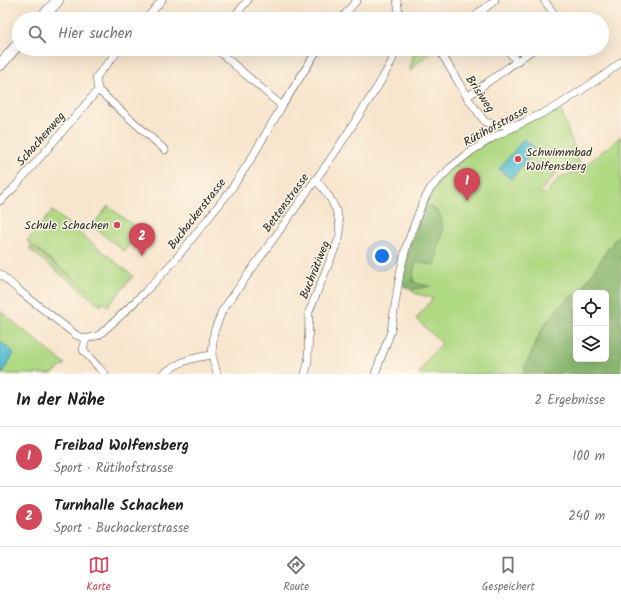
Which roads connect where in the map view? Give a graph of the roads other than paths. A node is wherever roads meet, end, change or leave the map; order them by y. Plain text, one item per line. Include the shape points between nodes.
1 (58, 0) edge
2 (162, 0) edge
3 (248, 0) edge
4 (357, 0) edge
5 (397, 0) edge
6 (495, 0) edge
7 (544, 0) edge
8 (480, 11) edge
9 (47, 12) edge
10 (152, 12) edge
11 (238, 12) edge
12 (347, 12) edge
13 (399, 12) edge
14 (553, 12) edge
15 (12, 51) edge
16 (114, 56) edge
17 (224, 56) edge
18 (314, 56) edge
19 (394, 56) edge
20 (443, 56) edge
21 (512, 56) edge
22 (525, 56) edge
23 (517, 62) junction
24 (621, 62) edge
25 (0, 66) edge
26 (98, 90) junction
27 (467, 97) junction
28 (282, 106) junction
29 (519, 124) junction
30 (165, 150) dead end
31 (315, 180) junction
32 (0, 201) edge
33 (0, 274) edge
34 (86, 339) junction
35 (212, 355) junction
36 (105, 374) edge
37 (162, 374) edge
38 (217, 374) edge
39 (305, 374) edge
40 (375, 374) edge

1 - 9 main road
2 - 10 street
3 - 11 street
4 - 12 street
5 - 13 street
6 - 8 street
7 - 14 street
15 - 25 main road
16 - 26 street via 96,77
17 - 28 street
18 - 28 street, Buchackerstrasse
19 - 31 street, Bettenstrasse via 378,86
20 - 27 street, Brisiweg
21 - 23 street
22 - 23 street
23 - 27 street
24 - 29 street, Rütihofstrasse via 559,105
26 - 30 street
26 - 32 street, Schachenweg
27 - 29 street, Brisiweg via 485,122 497,125
28 - 34 street, Buchackerstrasse via 230,191 175,260 116,320 99,335
29 - 40 street, Rütihofstrasse via 473,150 450,168 427,194 407,244 391,331
31 - 35 street, Bettenstrasse via 222,311 214,332
31 - 39 street, Buchrütiweg via 336,210 340,236 309,312 308,363
33 - 34 street via 76,335
34 - 36 street via 83,350
35 - 37 street via 183,361
35 - 38 street, Bettenstrasse

